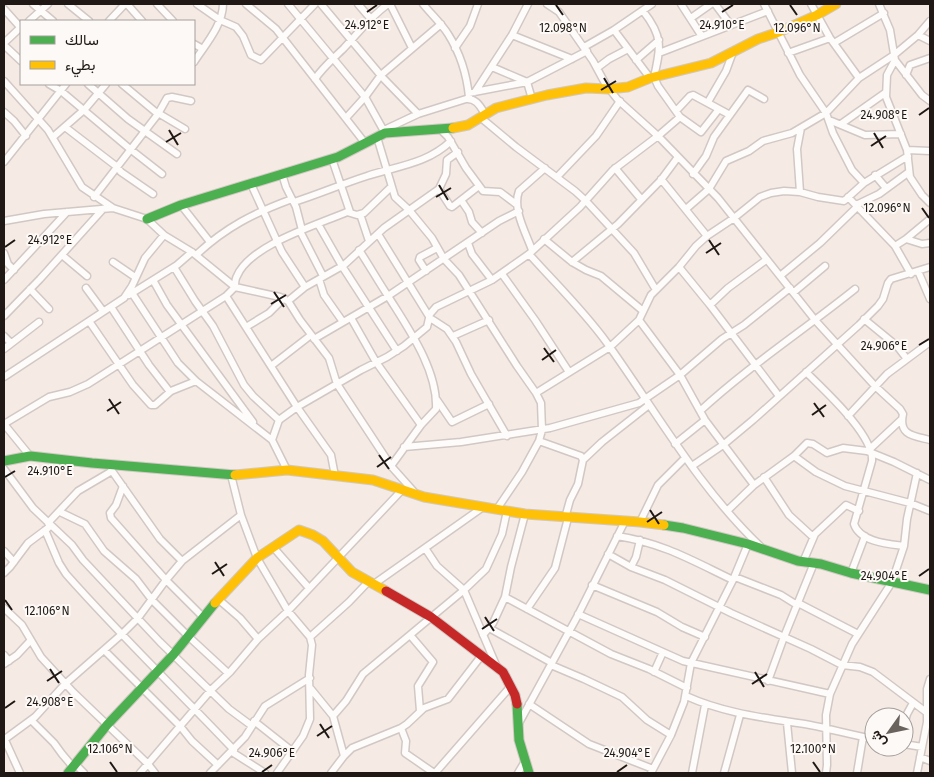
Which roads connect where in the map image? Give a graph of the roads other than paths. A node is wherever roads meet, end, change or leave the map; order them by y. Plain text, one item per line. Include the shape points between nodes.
1 (33, 4) edge
2 (48, 4) edge
3 (68, 4) edge
4 (157, 4) edge
5 (197, 4) edge
6 (223, 4) edge
7 (246, 4) edge
8 (288, 4) edge
9 (314, 4) edge
10 (321, 4) edge
11 (358, 4) edge
12 (389, 4) edge
13 (423, 4) edge
14 (528, 4) edge
15 (547, 4) edge
16 (652, 4) edge
17 (681, 4) edge
18 (713, 4) edge
19 (764, 4) edge
20 (811, 4) edge
21 (836, 4) edge
22 (879, 4) edge
23 (122, 5) edge
24 (477, 5) edge
25 (4, 9) edge
26 (42, 11) junction
27 (643, 11) junction
28 (768, 11) junction
29 (884, 13) junction
30 (817, 15) junction
31 (370, 18) junction
32 (690, 18) junction
33 (300, 19) junction
34 (30, 20) edge
35 (52, 20) edge
36 (89, 20) edge
37 (112, 20) edge
38 (141, 20) edge
39 (172, 20) edge
40 (220, 20) junction
41 (930, 21) edge
42 (441, 24) junction
43 (730, 24) junction
44 (20, 26) edge
45 (20, 28) edge
46 (614, 30) junction
47 (779, 32) junction
48 (512, 35) junction
49 (701, 35) junction
50 (918, 35) junction
51 (283, 38) junction
52 (659, 40) junction
53 (351, 41) junction
54 (832, 41) junction
55 (930, 42) edge
56 (4, 44) edge
57 (195, 44) edge
58 (203, 48) junction
59 (412, 48) junction
60 (455, 48) junction
61 (585, 49) junction
62 (628, 49) junction
63 (733, 52) junction
64 (659, 53) junction
65 (788, 53) junction
66 (894, 58) junction
67 (930, 58) edge
68 (334, 59) junction
69 (572, 59) junction
70 (20, 60) edge
71 (195, 60) edge
72 (636, 60) junction
73 (492, 67) junction
74 (597, 68) junction
75 (380, 75) junction
76 (906, 75) junction
77 (652, 78) junction
78 (859, 78) junction
79 (315, 79) junction
80 (4, 81) edge
81 (527, 82) junction
82 (51, 85) edge
83 (65, 85) edge
84 (89, 85) edge
85 (105, 85) edge
86 (123, 85) edge
87 (609, 89) junction
88 (61, 91) junction
89 (99, 93) junction
90 (885, 93) junction
91 (471, 94) junction
92 (365, 97) junction
93 (532, 99) junction
94 (764, 99) dead end
95 (191, 101) dead end
96 (620, 101) junction
97 (930, 101) edge
98 (708, 102) junction
99 (719, 108) junction
100 (83, 111) junction
101 (4, 112) edge
102 (826, 113) junction
103 (158, 114) junction
104 (418, 114) junction
105 (678, 114) junction
106 (483, 115) junction
107 (730, 115) junction
108 (39, 118) junction
109 (346, 118) junction
110 (829, 120) junction
111 (840, 124) junction
112 (65, 127) junction
113 (801, 128) junction
114 (185, 129) dead end
115 (440, 129) junction
116 (144, 131) junction
117 (382, 134) junction
118 (901, 134) junction
119 (26, 136) junction
120 (658, 136) junction
121 (53, 137) junction
122 (451, 141) junction
123 (365, 143) junction
124 (130, 149) junction
125 (930, 151) edge
126 (458, 152) junction
127 (908, 153) junction
128 (176, 154) dead end
129 (678, 158) junction
130 (332, 159) junction
131 (4, 162) edge
132 (116, 166) junction
133 (545, 168) junction
134 (615, 168) junction
135 (386, 170) junction
136 (909, 172) junction
137 (162, 174) dead end
138 (282, 174) junction
139 (693, 174) junction
140 (875, 175) junction
141 (557, 177) junction
142 (662, 179) junction
143 (864, 182) junction
144 (251, 184) junction
145 (340, 186) junction
146 (478, 186) junction
147 (391, 187) junction
148 (886, 188) junction
149 (439, 189) junction
150 (709, 189) junction
151 (800, 192) junction
152 (153, 194) dead end
153 (94, 196) junction
154 (848, 197) junction
155 (641, 199) junction
156 (293, 200) junction
157 (461, 200) junction
158 (586, 201) junction
159 (930, 203) edge
160 (180, 205) junction
161 (856, 206) junction
162 (113, 208) junction
163 (518, 208) junction
164 (103, 209) junction
165 (686, 209) junction
166 (262, 210) junction
167 (409, 210) junction
168 (67, 212) junction
169 (350, 212) junction
170 (360, 214) junction
171 (734, 218) junction
172 (147, 219) junction
173 (930, 219) edge
174 (4, 221) edge
175 (318, 224) junction
176 (612, 229) junction
177 (301, 231) junction
178 (482, 233) junction
179 (164, 234) junction
180 (378, 234) junction
181 (707, 236) junction
182 (544, 239) junction
183 (906, 239) junction
184 (278, 241) junction
185 (369, 241) junction
186 (210, 242) junction
187 (468, 243) junction
188 (930, 245) edge
189 (895, 246) junction
190 (437, 248) junction
191 (359, 250) junction
192 (531, 252) junction
193 (4, 253) edge
194 (194, 253) junction
195 (62, 255) junction
196 (444, 259) junction
197 (766, 260) junction
198 (112, 262) dead end
199 (572, 262) junction
200 (342, 266) junction
201 (825, 266) dead end
202 (174, 267) junction
203 (679, 267) junction
204 (930, 267) edge
205 (14, 270) junction
206 (426, 271) junction
207 (914, 272) junction
208 (502, 274) junction
209 (87, 276) dead end
210 (780, 276) junction
211 (135, 277) junction
212 (321, 278) junction
213 (4, 280) edge
214 (153, 280) junction
215 (492, 280) junction
216 (407, 283) junction
217 (927, 284) edge
218 (236, 287) junction
219 (305, 287) junction
220 (86, 288) dead end
221 (30, 289) junction
222 (855, 289) dead end
223 (656, 290) junction
224 (792, 290) junction
225 (471, 292) junction
226 (132, 293) junction
227 (226, 296) junction
228 (388, 296) junction
229 (124, 298) junction
230 (930, 299) edge
231 (286, 300) junction
232 (710, 305) junction
233 (111, 307) junction
234 (368, 308) junction
235 (49, 309) dead end
236 (202, 310) junction
237 (103, 311) junction
238 (643, 311) junction
239 (4, 316) edge
240 (351, 318) junction
241 (430, 318) junction
242 (489, 320) junction
243 (639, 320) junction
244 (815, 320) junction
245 (864, 320) junction
246 (89, 321) junction
247 (39, 322) dead end
248 (343, 322) junction
249 (182, 324) junction
250 (246, 327) junction
251 (732, 334) junction
252 (4, 336) edge
253 (453, 336) junction
254 (161, 337) junction
255 (313, 337) junction
256 (415, 338) junction
257 (930, 342) edge
258 (11, 343) junction
259 (837, 344) junction
260 (610, 347) junction
261 (4, 350) edge
262 (141, 351) junction
263 (397, 351) junction
264 (907, 359) junction
265 (376, 362) junction
266 (120, 364) junction
267 (271, 366) junction
268 (755, 366) junction
269 (569, 372) junction
270 (806, 372) junction
271 (680, 375) junction
272 (4, 377) edge
273 (196, 381) junction
274 (337, 384) junction
275 (875, 386) junction
276 (170, 392) junction
277 (536, 393) junction
278 (779, 396) junction
279 (436, 399) junction
280 (648, 402) junction
281 (489, 404) junction
282 (297, 407) junction
283 (700, 411) junction
284 (848, 416) junction
285 (902, 419) junction
286 (279, 420) junction
287 (705, 420) junction
288 (4, 424) edge
289 (422, 425) junction
290 (257, 428) junction
291 (542, 430) junction
292 (507, 436) junction
293 (272, 440) junction
294 (930, 440) edge
295 (539, 441) junction
296 (676, 444) junction
297 (723, 445) junction
298 (404, 447) junction
299 (872, 451) junction
300 (30, 456) junction
301 (794, 456) junction
302 (685, 458) junction
303 (4, 460) edge
304 (583, 460) junction
305 (391, 466) junction
306 (692, 466) junction
307 (111, 468) junction
308 (4, 469) edge
309 (287, 470) junction
310 (917, 473) junction
311 (230, 474) junction
312 (335, 476) junction
313 (764, 477) junction
314 (930, 480) edge
315 (754, 485) junction
316 (123, 486) junction
317 (864, 490) junction
318 (401, 491) junction
319 (417, 495) junction
320 (910, 503) junction
321 (483, 507) junction
322 (497, 509) junction
323 (507, 511) junction
324 (727, 511) junction
325 (859, 511) junction
326 (930, 511) edge
327 (60, 512) junction
328 (525, 514) junction
329 (241, 515) junction
330 (566, 518) junction
331 (625, 521) junction
332 (640, 522) junction
333 (48, 526) junction
334 (617, 536) junction
335 (865, 536) junction
336 (813, 537) junction
337 (640, 540) junction
338 (748, 544) junction
339 (904, 546) junction
340 (272, 547) junction
341 (425, 548) junction
342 (762, 549) junction
343 (4, 551) edge
344 (608, 554) junction
345 (338, 557) junction
346 (257, 558) junction
347 (182, 561) junction
348 (14, 562) junction
349 (803, 562) junction
350 (814, 563) junction
351 (631, 567) junction
352 (4, 573) edge
353 (851, 573) junction
354 (734, 578) junction
355 (166, 580) junction
356 (892, 582) junction
357 (372, 583) junction
358 (592, 585) junction
359 (309, 588) junction
360 (464, 590) junction
361 (930, 590) edge
362 (506, 597) junction
363 (218, 599) junction
364 (152, 600) junction
365 (798, 604) junction
366 (719, 607) junction
367 (4, 608) edge
368 (527, 609) junction
369 (288, 611) junction
370 (578, 614) junction
371 (203, 617) junction
372 (432, 617) junction
373 (138, 618) junction
374 (489, 628) junction
375 (568, 631) junction
376 (122, 634) junction
377 (858, 634) junction
378 (410, 635) junction
379 (483, 635) junction
380 (188, 636) junction
381 (310, 637) junction
382 (705, 637) junction
383 (784, 637) junction
384 (258, 639) junction
385 (30, 641) junction
386 (104, 650) junction
387 (663, 652) junction
388 (4, 655) edge
389 (173, 655) junction
390 (482, 655) junction
391 (6, 662) edge
392 (691, 663) junction
393 (551, 664) junction
394 (842, 665) junction
395 (496, 666) junction
396 (158, 670) junction
397 (654, 672) junction
398 (228, 673) junction
399 (310, 678) junction
400 (930, 679) edge
401 (768, 681) junction
402 (65, 684) junction
403 (510, 686) junction
404 (142, 688) junction
405 (310, 688) junction
406 (687, 688) junction
407 (210, 690) junction
408 (830, 694) junction
409 (686, 696) junction
410 (913, 703) junction
411 (529, 704) junction
412 (705, 705) junction
413 (911, 707) edge
414 (195, 708) junction
415 (420, 711) junction
416 (929, 714) edge
417 (740, 715) junction
418 (333, 716) junction
419 (31, 720) junction
420 (253, 723) junction
421 (787, 723) junction
422 (107, 725) junction
423 (180, 726) junction
424 (518, 726) junction
425 (400, 728) junction
426 (826, 729) junction
427 (670, 734) junction
428 (863, 737) joint
429 (4, 738) edge
430 (914, 746) edge
431 (922, 747) junction
432 (233, 751) junction
433 (292, 751) junction
434 (344, 756) junction
435 (920, 758) junction
436 (930, 761) edge
437 (524, 763) junction
438 (148, 764) junction
439 (218, 765) junction
440 (72, 768) edge
441 (652, 771) edge
442 (20, 773) edge
443 (84, 773) edge
444 (140, 773) edge
445 (155, 773) edge
446 (210, 773) edge
447 (265, 773) edge
448 (277, 773) edge
449 (331, 773) edge
450 (434, 773) edge
451 (518, 773) edge
452 (529, 773) edge
453 (692, 773) edge
454 (724, 773) edge
455 (792, 773) edge
456 (826, 773) edge
457 (857, 773) edge
458 (917, 773) edge

1 - 26 street
2 - 26 street
3 - 36 street
4 - 39 street
5 - 40 street
6 - 40 street
7 - 51 street
8 - 33 street
9 - 33 street
10 - 53 street
11 - 31 street
12 - 31 street
12 - 59 street
13 - 42 street
14 - 48 street
15 - 61 street via 559,12
16 - 27 street
17 - 32 street
18 - 32 street
18 - 43 street
19 - 28 street
20 - 30 street
21 - 30 street
22 - 29 street
23 - 37 street
23 - 38 street
24 - 60 street via 470,26
25 - 44 street
26 - 34 street
26 - 35 street
27 - 46 street
27 - 52 street via 652,22
28 - 43 street
28 - 47 street
29 - 54 street
29 - 66 street
30 - 47 street
30 - 54 street
31 - 53 street
32 - 49 street
33 - 51 street
33 - 68 street
40 - 51 street via 236,27 252,55 260,60
40 - 58 street
41 - 50 street
42 - 59 street
42 - 60 street
43 - 49 street
45 - 56 street
46 - 61 street
46 - 62 street
47 - 63 street
47 - 65 street
48 - 69 street
48 - 73 street
49 - 64 street
50 - 55 street
50 - 66 street
51 - 79 street
52 - 64 street
52 - 72 street
53 - 68 street
53 - 75 street
54 - 65 street
54 - 78 street
56 - 70 street
57 - 58 street
58 - 71 street
59 - 75 street
60 - 91 street
61 - 69 street
61 - 74 street
62 - 72 street
62 - 74 street
63 - 77 street via 711,63
63 - 98 street
64 - 77 street
65 - 102 street
66 - 76 street
66 - 78 street
66 - 90 street
67 - 76 street via 910,66
68 - 79 street
68 - 92 street
69 - 81 street
72 - 77 street
73 - 81 street
73 - 91 street
74 - 87 street
75 - 92 street
75 - 104 street
76 - 97 street
77 - 87 street via 628,87
77 - 105 street
78 - 102 street
79 - 109 street
80 - 108 street
81 - 91 street
81 - 93 street
82 - 88 street
83 - 88 street
84 - 89 street
85 - 89 street
86 - 103 street
87 - 93 street via 586,88
87 - 96 street
88 - 100 street
88 - 108 street
89 - 100 street
89 - 116 street
90 - 111 street
90 - 118 street
91 - 104 street
91 - 106 street
92 - 109 street
92 - 117 street
93 - 106 street via 496,108
94 - 107 street via 748,90
95 - 103 street via 169,97
96 - 120 street
96 - 141 street via 596,136
98 - 99 street
98 - 105 street via 692,95
99 - 105 street via 701,132
99 - 107 street
100 - 112 street
100 - 124 street
101 - 119 street
102 - 110 street
102 - 113 street
103 - 114 street
103 - 116 street
104 - 117 street
105 - 120 street
106 - 115 street via 468,125
106 - 133 street
107 - 139 street
108 - 119 street
108 - 121 street
109 - 123 street
110 - 111 street
110 - 143 street via 852,170
111 - 118 street via 865,134
112 - 121 street
112 - 132 street
113 - 150 street via 764,141 726,161
113 - 151 street via 797,149
115 - 117 street
115 - 122 street
116 - 124 street
116 - 128 street
117 - 123 street
117 - 135 street
118 - 127 street
119 - 131 street
120 - 129 street
120 - 134 street
121 - 153 street via 82,187
122 - 126 street
122 - 135 street via 430,157
123 - 130 street
124 - 132 street
124 - 137 street
125 - 127 street
126 - 146 street
126 - 149 street via 447,160 446,174
127 - 136 street
127 - 140 street
129 - 139 street
129 - 142 street
130 - 138 street
130 - 145 street
132 - 152 street
132 - 153 street
133 - 141 street
133 - 163 street via 519,191
134 - 155 street
134 - 158 street
135 - 145 street
135 - 147 street
136 - 148 street
136 - 159 street
138 - 144 street
138 - 156 street
139 - 150 street
140 - 143 street
140 - 148 street
141 - 158 street
142 - 155 street
142 - 165 street
143 - 154 street
144 - 160 street
144 - 166 street
145 - 156 street
145 - 169 street
146 - 157 street
146 - 163 street via 485,192 500,192
147 - 167 street via 395,197
147 - 170 street via 370,209
148 - 161 street
149 - 157 street via 451,207
149 - 167 street
150 - 165 street
150 - 171 street
151 - 154 street via 841,201
151 - 171 street via 784,191 760,197
153 - 162 street
154 - 161 street
155 - 176 street
156 - 166 street
156 - 177 street
157 - 178 street via 472,222
158 - 176 street
158 - 182 street
160 - 172 street
160 - 186 street
161 - 189 street
161 - 210 street via 820,243
162 - 164 street
162 - 172 street
163 - 178 street
163 - 192 street
164 - 168 street
164 - 195 street
165 - 181 street
166 - 184 street
166 - 186 street
167 - 180 street
167 - 190 street
168 - 174 street
168 - 205 street
169 - 170 street
169 - 175 street
170 - 185 street
171 - 181 street
171 - 197 street
172 - 179 street
173 - 183 street
175 - 177 street
175 - 200 street
176 - 199 street
176 - 223 street via 634,253
177 - 184 street
177 - 212 street
178 - 187 street
179 - 194 street
179 - 211 street
180 - 185 street
180 - 216 street
181 - 203 street
182 - 192 street
182 - 199 street
183 - 188 street
183 - 189 street
184 - 218 street via 248,261 236,278
184 - 219 street
185 - 191 street
186 - 194 street
187 - 196 street
187 - 215 street via 472,254
189 - 207 street
190 - 196 street
190 - 206 street via 420,257
191 - 200 street
191 - 228 street
192 - 208 street
192 - 260 street
193 - 205 street
194 - 202 street
194 - 218 street
195 - 209 street
195 - 221 street
196 - 206 street
196 - 225 street
197 - 210 street
197 - 232 street
198 - 211 street
199 - 238 street via 601,276
200 - 212 street
200 - 234 street
201 - 224 street
202 - 214 street
202 - 236 street
203 - 223 street
203 - 232 street
204 - 207 street
205 - 213 street
206 - 216 street
207 - 217 street
207 - 245 street via 890,281 883,299
208 - 215 street
208 - 269 street
210 - 224 street
211 - 229 street
212 - 219 street
212 - 248 street via 324,295
214 - 226 street
214 - 249 street
215 - 225 street
216 - 228 street
216 - 241 street
217 - 230 street
218 - 227 street
218 - 231 street
219 - 231 street
220 - 237 street
221 - 235 street
221 - 239 street
222 - 244 street
223 - 238 street
224 - 244 street
224 - 251 street
225 - 241 street via 436,307
225 - 242 street
226 - 229 street
226 - 254 street
227 - 236 street
227 - 250 street
228 - 234 street
228 - 256 street
229 - 233 street
231 - 250 street
231 - 255 street
232 - 251 street
233 - 237 street
233 - 262 street
234 - 240 street
234 - 263 street
236 - 249 street
236 - 286 street via 244,385
237 - 246 street
238 - 243 street
240 - 248 street
240 - 265 street
241 - 253 street
241 - 256 street via 427,327
242 - 253 street
242 - 277 street
243 - 260 street
243 - 271 street
244 - 259 street
244 - 268 street
245 - 259 street
245 - 264 street via 897,346
246 - 266 street
246 - 272 street
247 - 258 street
248 - 255 street
249 - 254 street
249 - 290 street
250 - 267 street
251 - 268 street
251 - 271 street
252 - 258 street
253 - 281 street
254 - 262 street
254 - 273 street via 178,363
255 - 267 street via 291,349
255 - 274 street via 328,358
256 - 263 street
256 - 279 street via 429,370
257 - 264 street
258 - 261 street
259 - 270 street
259 - 275 street
260 - 269 street
260 - 280 street
262 - 266 street
262 - 276 street
263 - 265 street
264 - 275 street
265 - 274 street
265 - 289 street
266 - 276 street via 151,405
266 - 288 street via 80,389 49,397
267 - 282 street
268 - 278 street
268 - 283 street
269 - 277 street
270 - 278 street
270 - 284 street
271 - 280 street via 656,390
271 - 283 street
273 - 276 street
273 - 290 street
274 - 282 street
274 - 305 street
275 - 284 street
275 - 285 street via 900,409
277 - 291 street via 541,403
278 - 297 street
279 - 281 street via 452,422
279 - 289 street via 436,409
280 - 291 street
280 - 296 street
280 - 304 street
281 - 292 street
282 - 286 street
282 - 312 street via 331,455
283 - 287 street
284 - 299 street
285 - 294 street via 908,433
285 - 299 street
286 - 293 street
287 - 296 street
287 - 297 street
288 - 300 street
289 - 298 street
290 - 293 street
291 - 292 street
291 - 295 street
292 - 298 street
293 - 309 street
295 - 304 street via 581,456
295 - 322 street
296 - 302 street
297 - 306 street
297 - 315 street
298 - 305 street
299 - 301 street via 843,448 827,453 807,443
299 - 310 street
299 - 317 street
300 - 303 street
300 - 307 street
301 - 313 street
301 - 317 street via 816,472 845,486
302 - 306 street
302 - 332 street via 658,485
304 - 330 street
305 - 319 street
306 - 324 street
307 - 311 street
307 - 316 street
307 - 327 street via 78,491
308 - 333 street
309 - 311 street
309 - 312 street
310 - 314 street
310 - 320 street
311 - 329 street
312 - 318 street via 373,480
313 - 315 street
313 - 336 street via 789,515
315 - 324 street
316 - 347 street via 160,539
316 - 355 street via 110,516
317 - 320 street
317 - 325 street
318 - 319 street
318 - 345 street
319 - 321 street
320 - 326 street
320 - 339 street
321 - 322 street
321 - 341 street
322 - 323 street
323 - 328 street
323 - 360 street via 502,534 486,569
324 - 342 street
325 - 335 street via 854,526
325 - 336 street via 845,505
327 - 333 street
327 - 364 street via 85,524 104,551 136,579
328 - 330 street
328 - 362 street
329 - 346 street
329 - 347 street
330 - 331 street
330 - 368 street via 555,568
331 - 332 street
331 - 334 street
332 - 338 street via 683,528
333 - 348 street via 28,543
333 - 373 street via 72,544
333 - 376 street via 63,571
334 - 337 street
334 - 344 street
335 - 339 street via 884,544
335 - 353 street
336 - 349 street
337 - 351 street
337 - 354 street
338 - 342 street
338 - 354 street
339 - 356 street
340 - 345 street via 302,530 323,541
340 - 346 street
340 - 359 street
341 - 357 street
341 - 360 street via 437,566
342 - 349 street
343 - 348 street
344 - 351 street
344 - 358 street
345 - 357 street via 352,572
345 - 359 street
346 - 363 street
346 - 369 street
347 - 355 street
348 - 352 street
349 - 350 street
350 - 353 street
350 - 365 street
351 - 366 street
353 - 356 street
354 - 365 street
354 - 366 street
355 - 364 street
355 - 371 street
356 - 361 street
356 - 377 street
357 - 372 street
357 - 381 street
358 - 370 street
358 - 382 street via 657,612
359 - 369 street
360 - 372 street
360 - 379 street
362 - 368 street
362 - 374 street
363 - 371 street
363 - 384 street
364 - 373 street
364 - 380 street
365 - 377 street
365 - 383 street
366 - 382 street
366 - 383 street
367 - 385 street via 22,625
368 - 375 street
369 - 381 street
369 - 384 street
370 - 375 street
370 - 387 street
371 - 380 street
372 - 378 street
372 - 390 street
373 - 376 street
373 - 389 street
374 - 379 street
374 - 393 street
375 - 393 street
375 - 397 street
376 - 386 street
376 - 396 street
377 - 394 street
378 - 415 street via 433,662 418,686
378 - 418 street via 363,674
379 - 395 street
380 - 389 street
380 - 398 street
381 - 399 street
382 - 392 street
383 - 394 street
383 - 401 street
384 - 398 street
385 - 391 street
385 - 402 street
386 - 402 street
386 - 404 street
387 - 392 street
387 - 397 street
388 - 391 street
389 - 396 street
389 - 407 street
390 - 395 street
390 - 415 street via 448,699
392 - 401 street
392 - 406 street
393 - 411 street
393 - 427 street via 622,697 647,720
394 - 408 street
394 - 410 street via 874,672
395 - 403 street
396 - 404 street
396 - 414 street
397 - 406 street
398 - 407 street
399 - 405 street
399 - 420 street via 265,706
400 - 416 street via 927,689
401 - 408 street
402 - 419 street
402 - 422 street
403 - 424 street via 515,695
403 - 450 street
404 - 422 street
404 - 423 street
405 - 418 street
405 - 433 street via 310,719
406 - 409 street
407 - 414 street
407 - 420 street via 229,709
408 - 426 street
409 - 412 street
409 - 427 street
410 - 413 street
410 - 416 street
411 - 424 street
411 - 441 street via 589,744
412 - 417 street
412 - 453 street
414 - 423 street
414 - 432 street
415 - 425 street
416 - 431 street
417 - 421 street
417 - 454 street
418 - 434 street
419 - 429 street
419 - 440 street via 54,743
420 - 432 street
420 - 433 street
421 - 426 street
421 - 455 street
422 - 438 street
422 - 440 street
423 - 438 street
423 - 439 street
424 - 437 street
425 - 434 street via 352,748
425 - 450 street via 406,741 405,753
426 - 428 street
426 - 456 street
427 - 441 street
428 - 457 street
429 - 442 street
430 - 431 street
431 - 435 street
432 - 439 street
432 - 447 street
433 - 448 street
434 - 449 street
435 - 436 street
435 - 458 street
437 - 451 street
437 - 452 street
438 - 444 street
438 - 445 street
439 - 446 street
440 - 443 street

